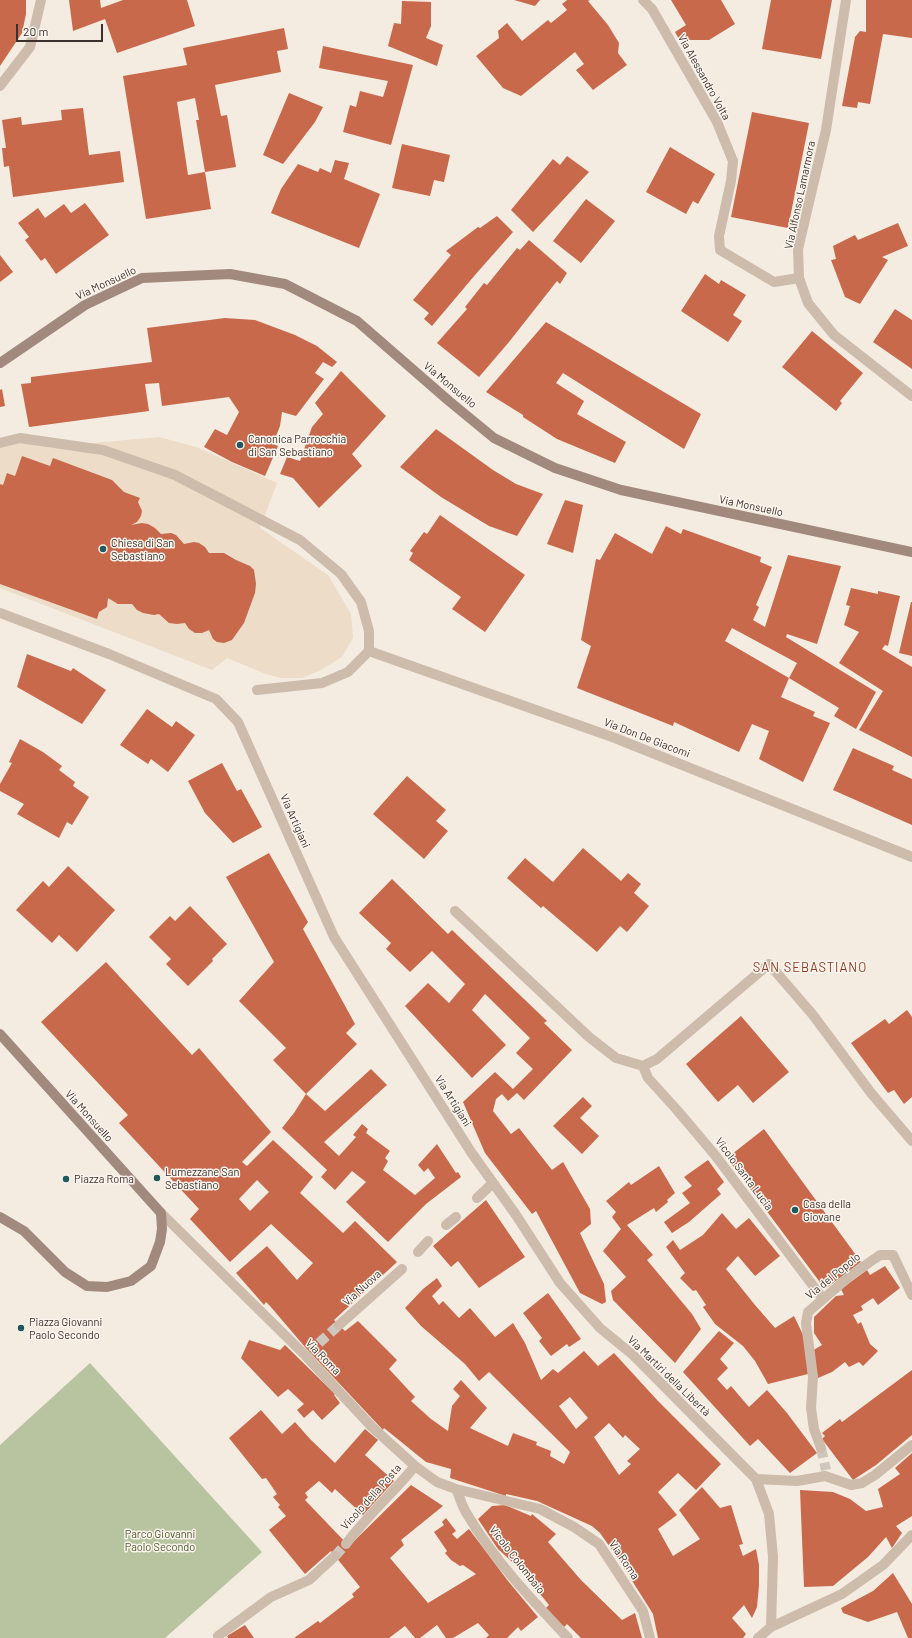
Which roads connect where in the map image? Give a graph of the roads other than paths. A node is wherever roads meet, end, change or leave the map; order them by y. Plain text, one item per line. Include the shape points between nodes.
1 (41, 0) edge
2 (643, 0) edge
3 (846, 0) edge
4 (0, 86) edge
5 (799, 278) junction
6 (0, 363) edge
7 (912, 396) edge
8 (0, 442) edge
9 (912, 552) edge
10 (0, 613) edge
11 (369, 651) junction
12 (257, 690) dead end
13 (912, 857) edge
14 (455, 911) dead end
15 (0, 1034) edge
16 (643, 1066) junction
17 (912, 1141) edge
18 (471, 1152) joint
19 (493, 1183) junction
20 (477, 1198) dead end
21 (160, 1213) junction
22 (456, 1216) dead end
23 (0, 1217) edge
24 (446, 1225) dead end
25 (428, 1241) dead end
26 (418, 1252) dead end
27 (402, 1269) dead end
28 (912, 1295) edge
29 (823, 1299) junction
30 (339, 1325) tunnel mouth
31 (912, 1444) edge
32 (821, 1448) tunnel mouth
33 (415, 1466) junction
34 (756, 1479) junction
35 (456, 1489) junction
36 (912, 1535) edge
37 (346, 1544) tunnel mouth
38 (335, 1556) tunnel mouth
39 (771, 1627) junction
40 (219, 1638) edge
41 (568, 1638) edge
42 (650, 1638) edge
43 (758, 1638) edge

1 - 4 street via 30,47
2 - 5 street, Via Alessandro Volta via 652,9 717,122 732,161 732,181 719,236 720,250 774,282
3 - 5 street, Via Alfonso Lamarmora via 826,130 798,249
5 - 7 street, Via Alfonso Lamarmora via 808,303 834,335
6 - 9 main road, Via Monsuello via 85,304 142,278 230,274 285,284 356,321 494,438 555,468 621,490
8 - 11 street via 20,438 103,450 175,475 300,540 340,574 361,602 369,631
10 - 18 street, Via Artigiani via 109,654 216,699 238,722 334,937
11 - 12 street via 348,672 322,683
11 - 13 street, Via Don De Giacomi via 615,738
14 - 16 street via 589,1037 616,1058
15 - 21 main road, Via Monsuello
16 - 17 street via 657,1059 769,964 813,1015 871,1093
16 - 29 street, Vicolo Santa Lucia via 648,1078 715,1155
18 - 19 street, Via Martiri della Libertà
19 - 20 street
19 - 34 street, Via Martiri della Libertà via 560,1283 600,1328 633,1355
21 - 23 main road via 160,1242 151,1266 131,1281 107,1287 86,1286 65,1272 24,1231
21 - 33 street, Via Roma via 307,1353 372,1427
22 - 24 street
25 - 26 street
27 - 30 street, Via Nuova
28 - 29 street, Via del Popolo via 893,1255 880,1255
29 - 32 street, Via del Popolo via 808,1312 806,1323 813,1377 811,1408 814,1429
31 - 34 street via 862,1483 851,1485 826,1473 797,1481
33 - 35 street, Via Roma via 437,1482
33 - 37 street, Vicolo della Posta
34 - 39 street, Via Martiri della Libertà via 769,1514 773,1557
35 - 41 street, Vicolo Colombaio via 466,1514 496,1555
35 - 42 street, Via Roma via 540,1509 599,1544 643,1611
36 - 39 street via 883,1565 842,1594
38 - 40 street via 309,1580 271,1597 218,1636
39 - 43 street

